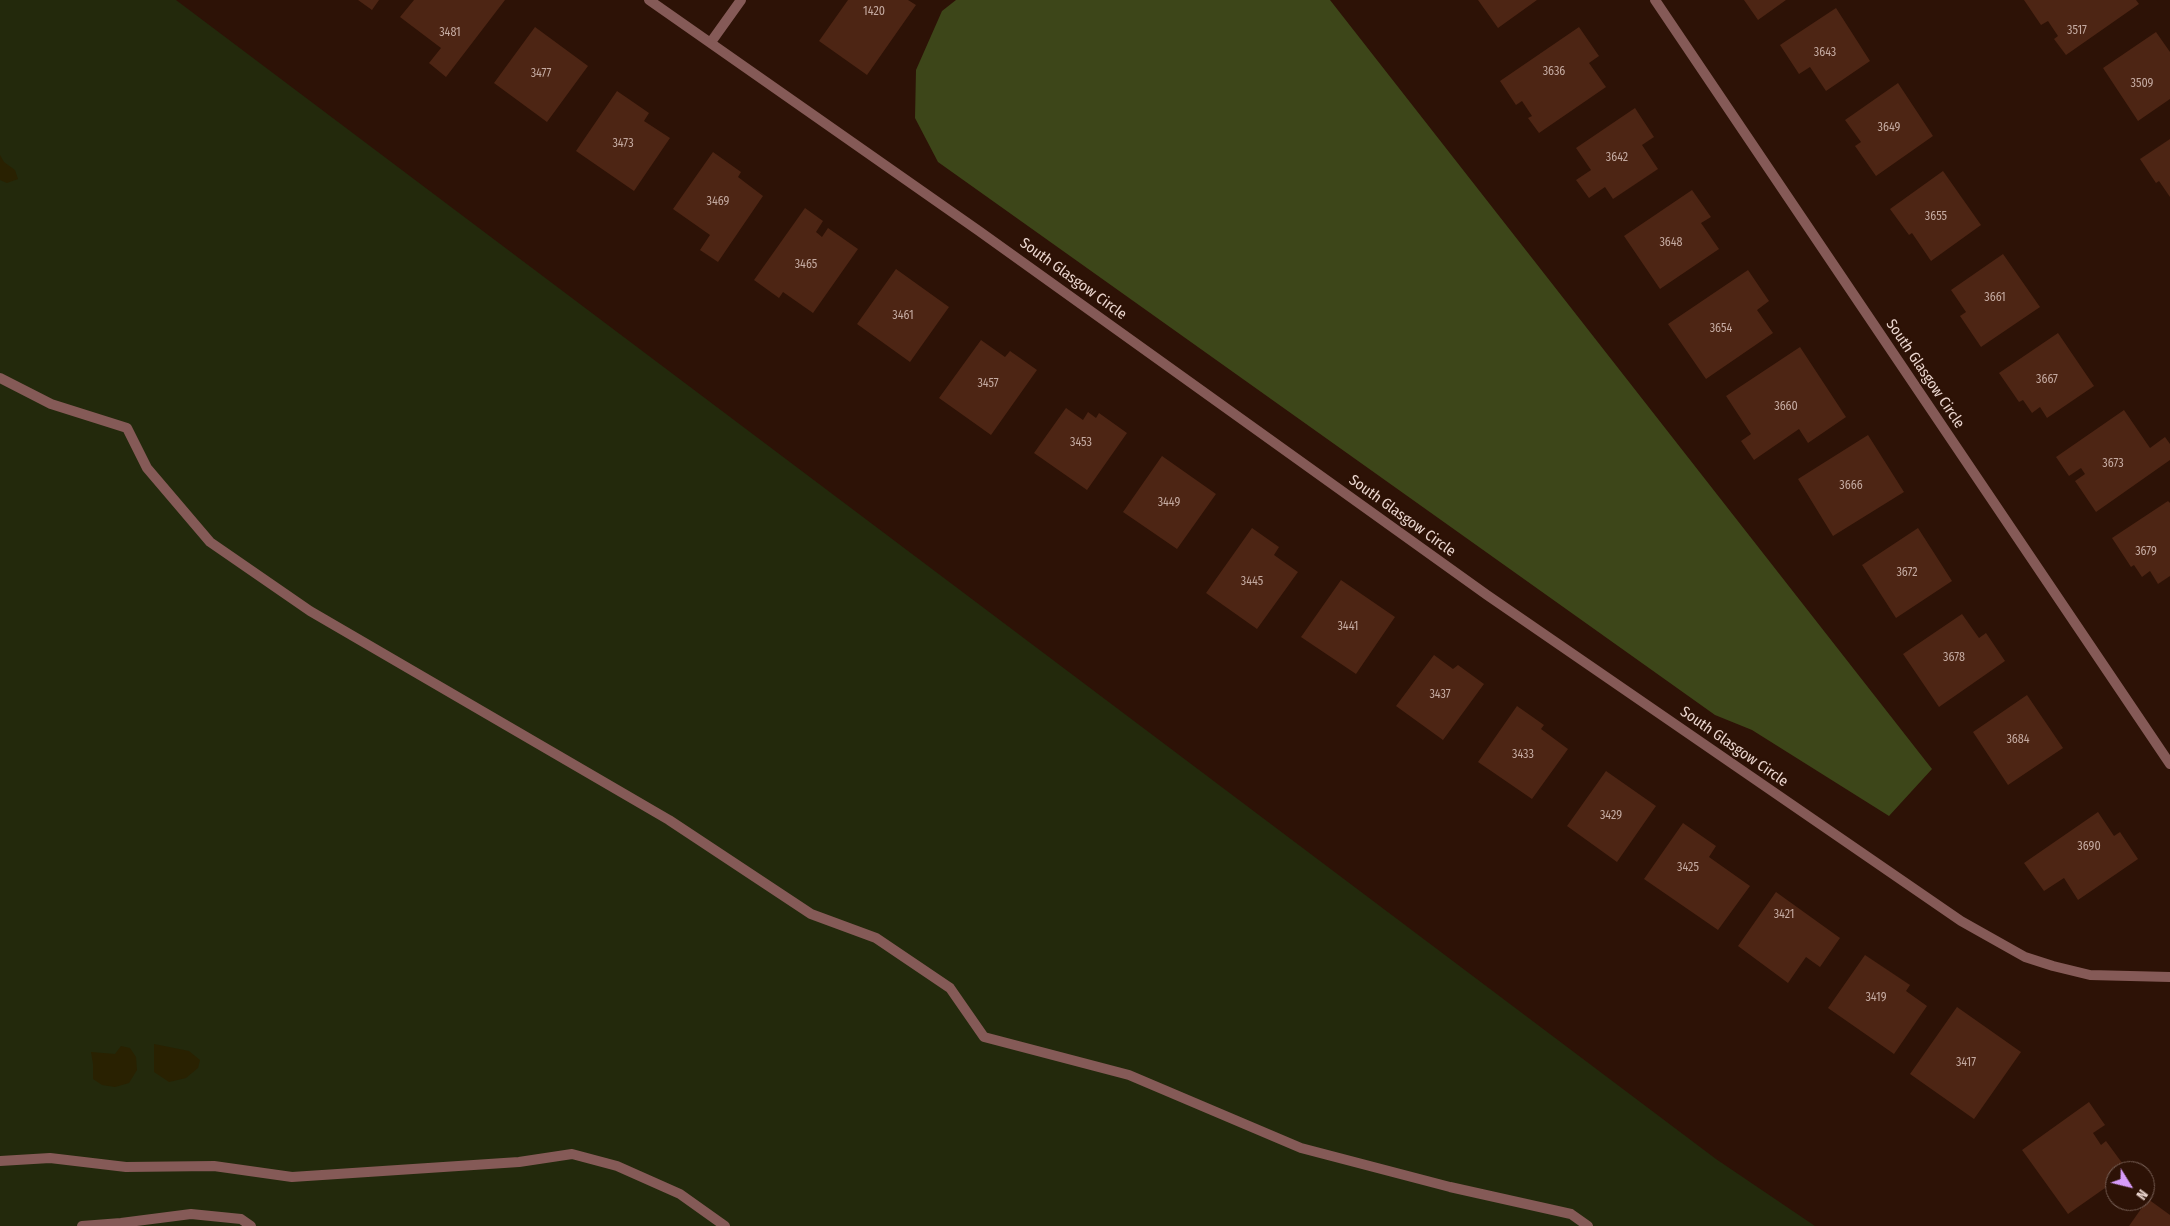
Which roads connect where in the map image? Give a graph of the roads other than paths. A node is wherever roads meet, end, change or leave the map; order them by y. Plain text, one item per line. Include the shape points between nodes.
1 (649, 0) edge
2 (741, 0) edge
3 (1655, 0) edge
4 (711, 42) junction
5 (0, 378) edge
6 (2170, 764) edge
7 (2170, 977) edge
8 (0, 1161) edge
9 (82, 1226) edge
10 (251, 1226) edge
11 (725, 1226) edge
12 (1588, 1226) edge

1 - 4 street, South Glasgow Circle
2 - 4 street
3 - 6 street, South Glasgow Circle
4 - 7 street, South Glasgow Circle via 1487,595 1961,921 2024,957 2052,966 2090,975
5 - 12 street via 51,404 128,428 147,468 210,542 310,611 669,820 811,914 876,938 950,988 984,1037 1128,1075 1301,1148 1450,1187 1571,1214
8 - 11 street via 50,1158 126,1167 214,1166 292,1177 519,1162 572,1154 617,1166 680,1194
9 - 10 street via 191,1214 241,1219

